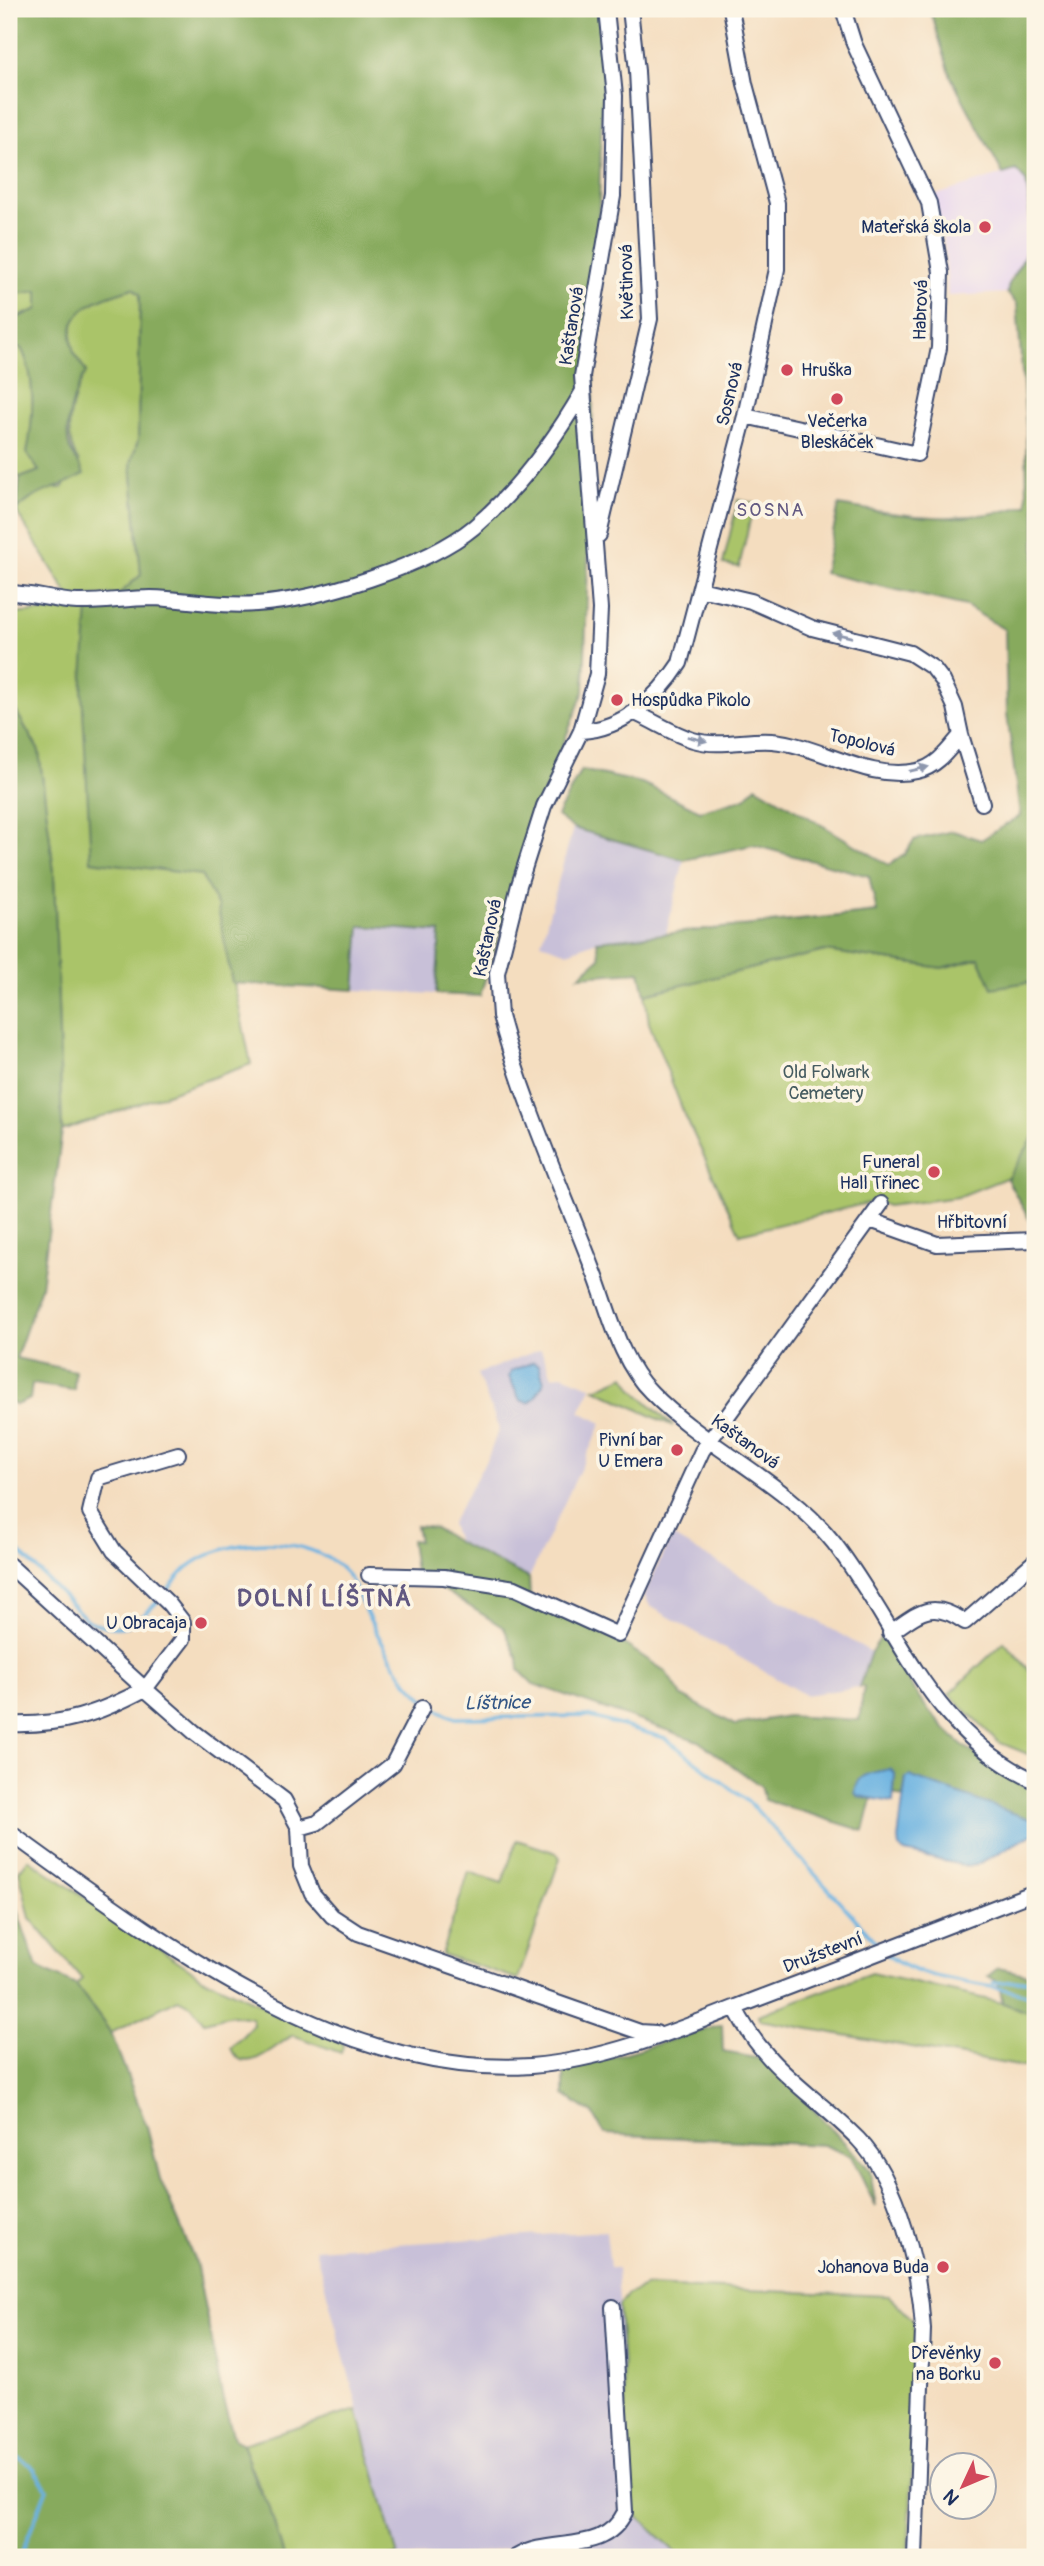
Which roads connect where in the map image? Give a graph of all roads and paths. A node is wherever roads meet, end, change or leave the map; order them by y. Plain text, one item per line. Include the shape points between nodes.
1 (606, 9) edge
2 (630, 9) edge
3 (731, 9) edge
4 (843, 9) edge
5 (584, 391) junction
6 (745, 416) junction
7 (596, 550) junction
8 (700, 589) junction
9 (9, 593) edge
10 (635, 713) junction
11 (581, 731) junction
12 (961, 734) junction
13 (982, 803) dead end
14 (881, 1204) dead end
15 (870, 1220) junction
16 (1035, 1240) edge
17 (711, 1442) junction
18 (178, 1454) dead end
19 (1035, 1561) edge
20 (9, 1565) edge
21 (369, 1576) dead end
22 (890, 1633) junction
23 (145, 1689) junction
24 (422, 1708) dead end
25 (9, 1724) edge
26 (1035, 1782) edge
27 (299, 1828) junction
28 (9, 1832) edge
29 (1035, 1892) edge
30 (736, 2008) junction
31 (664, 2034) junction
32 (613, 2307) dead end
33 (516, 2557) edge
34 (915, 2557) edge

1 - 5 street, Kaštanová via 615,96 613,196 582,376
2 - 7 street, Květinová via 650,318
3 - 6 street, Sosnová via 745,84 777,203 777,269
4 - 6 street, Habrová via 854,44 929,203 941,272 939,348 917,454
5 - 7 street, Kaštanová
5 - 9 street via 531,467 472,529 421,558 361,580 299,598 257,604 151,598 77,602
6 - 8 street, Sosnová
7 - 11 street, Kaštanová via 600,609 597,674
8 - 10 street, Sosnová via 680,663 666,685
12 -> 8 street via 943,681 933,668 909,653 812,628 751,601
10 - 11 street, Sosnová
10 -> 12 street, Topolová via 692,739 727,745 772,741 898,772 931,767
11 - 17 street, Kaštanová via 544,806 519,885 497,973 497,1002 520,1075 633,1370 652,1394
12 - 13 street
14 - 15 street
15 - 16 street, Hřbitovní via 937,1244
15 - 17 street
17 - 21 street via 702,1451 618,1635 515,1588 444,1577
17 - 22 street, Kaštanová via 778,1490 819,1527 846,1561
18 - 23 street via 98,1478 91,1503 90,1512 114,1551 183,1622 183,1639
19 - 22 street via 965,1622 936,1608
20 - 23 street
22 - 26 street, Kaštanová via 948,1718 988,1753
23 - 25 street via 111,1707 47,1725
23 - 27 street via 284,1800
24 - 27 street via 393,1763 317,1823
27 - 31 street via 301,1866 312,1893 332,1916 358,1933 640,2032
28 - 31 street, Družstevní via 119,1911 225,1976 261,1997 368,2044 433,2060 501,2066 570,2060
29 - 30 street, Družstevní
30 - 31 street, Družstevní
30 - 34 street via 751,2038 775,2067 860,2141 883,2177 902,2223 921,2291 923,2329
32 - 33 street via 625,2512 608,2533 595,2540 527,2551

